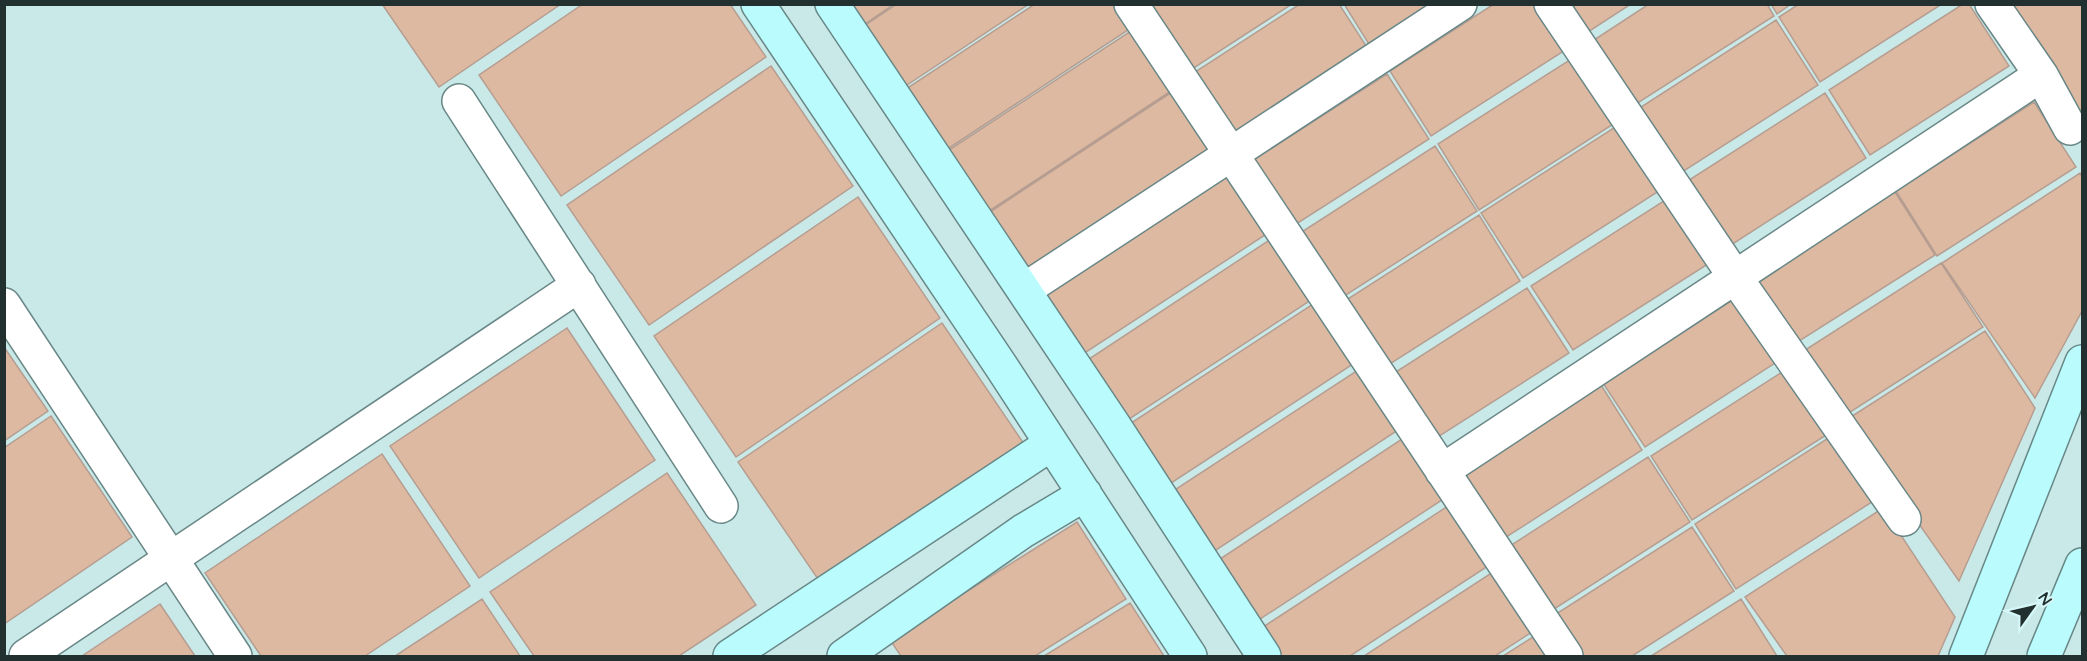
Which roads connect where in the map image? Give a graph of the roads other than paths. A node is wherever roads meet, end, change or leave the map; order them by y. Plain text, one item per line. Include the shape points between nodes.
1 (758, 4) edge
2 (832, 4) edge
3 (1131, 4) edge
4 (1460, 4) edge
5 (1551, 4) edge
6 (1992, 4) edge
7 (2040, 75) junction
8 (459, 101) dead end
9 (2070, 128) dead end
10 (1232, 155) junction
11 (1735, 277) junction
12 (579, 285) junction
13 (1024, 290) junction
14 (4, 305) edge
15 (2082, 362) edge
16 (1051, 444) junction
17 (1442, 471) junction
18 (1085, 494) junction
19 (721, 506) dead end
20 (1904, 519) dead end
21 (172, 559) junction
22 (2082, 565) edge
23 (745, 652) edge
24 (26, 657) edge
25 (235, 657) edge
26 (844, 657) edge
27 (1190, 657) edge
28 (1264, 657) edge
29 (1566, 657) edge
30 (1966, 657) edge
31 (2044, 657) edge

1 - 16 street
2 - 13 street
3 - 10 street
4 - 10 street
5 - 11 street
6 - 7 street
7 - 9 street
7 - 11 street
8 - 12 street
10 - 13 street
10 - 17 street
11 - 17 street
11 - 20 street
12 - 19 street
12 - 21 street
13 - 28 street
14 - 21 street
15 - 30 street
16 - 18 street
16 - 23 street
17 - 29 street
18 - 26 street via 1023,531
18 - 27 street
21 - 24 street
21 - 25 street
22 - 31 street

